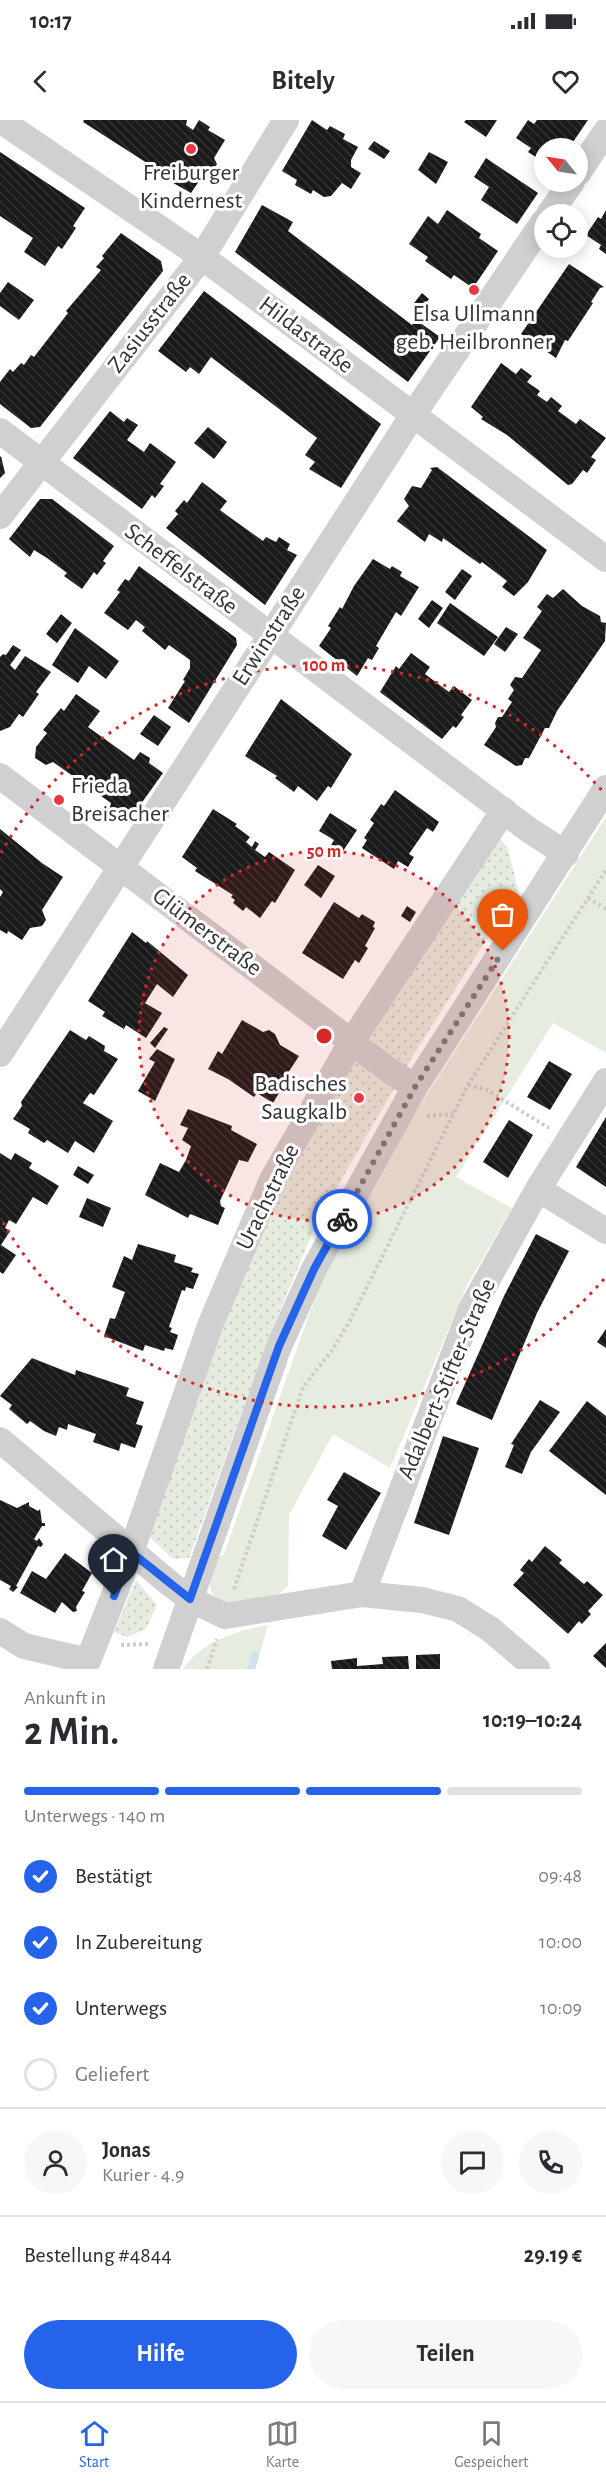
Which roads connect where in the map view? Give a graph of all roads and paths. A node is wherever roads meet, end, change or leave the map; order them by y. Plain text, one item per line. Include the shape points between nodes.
1 (0, 120) edge
2 (286, 120) edge
3 (606, 131) edge
4 (588, 158) edge
5 (534, 236) edge
6 (202, 257) junction
7 (413, 415) junction
8 (0, 431) edge
9 (42, 463) junction
10 (0, 516) edge
11 (606, 559) edge
12 (269, 636) junction
13 (0, 776) edge
14 (606, 788) edge
15 (504, 810) junction
16 (566, 854) junction
17 (123, 867) junction
18 (606, 870) edge
19 (588, 898) junction
20 (606, 909) edge
21 (351, 1041) junction
22 (0, 1054) edge
23 (606, 1081) edge
24 (468, 1085) junction
25 (415, 1087) junction
26 (569, 1140) junction
27 (538, 1189) junction
28 (606, 1231) edge
29 (0, 1440) edge
30 (131, 1552) junction
31 (362, 1594) junction
32 (190, 1599) junction
33 (225, 1616) junction
34 (0, 1631) edge
35 (171, 1657) edge
36 (88, 1661) junction
37 (207, 1669) edge
38 (537, 1669) edge

1 - 6 street, Hildastraße
2 - 6 street, Zasiusstraße
3 - 4 street
5 - 7 street, Erwinstraße
6 - 7 street, Hildastraße
6 - 9 street, Zasiusstraße
7 - 11 street, Hildastraße
7 - 12 street, Erwinstraße
8 - 9 street, Scheffelstraße
9 - 10 street, Zasiusstraße
9 - 12 street, Scheffelstraße
12 - 15 street, Scheffelstraße
12 - 17 street, Erwinstraße
13 - 17 street, Glümerstraße
14 - 16 street
15 - 16 street, Scheffelstraße
15 - 21 street, Urachstraße
16 - 25 street
17 - 21 street, Glümerstraße
17 - 22 street, Erwinstraße
18 - 19 path
19 - 20 path
19 - 24 path
21 - 25 street, Glümerstraße
21 - 30 street, Urachstraße via 267,1191 211,1323
23 - 26 street, Adalbert-Stifter-Straße
24 - 26 path via 487,1090
24 - 33 path via 352,1317 303,1388
25 - 32 street via 314,1269 279,1346
26 - 27 street, Adalbert-Stifter-Straße
27 - 28 street
27 - 31 street, Adalbert-Stifter-Straße via 471,1309
29 - 30 street
30 - 32 street
30 - 36 street, Urachstraße
31 - 33 street
31 - 38 street via 422,1600 458,1609 490,1629
32 - 33 street
32 - 35 street
33 - 37 path
34 - 36 street via 24,1646
35 - 36 path via 111,1646

